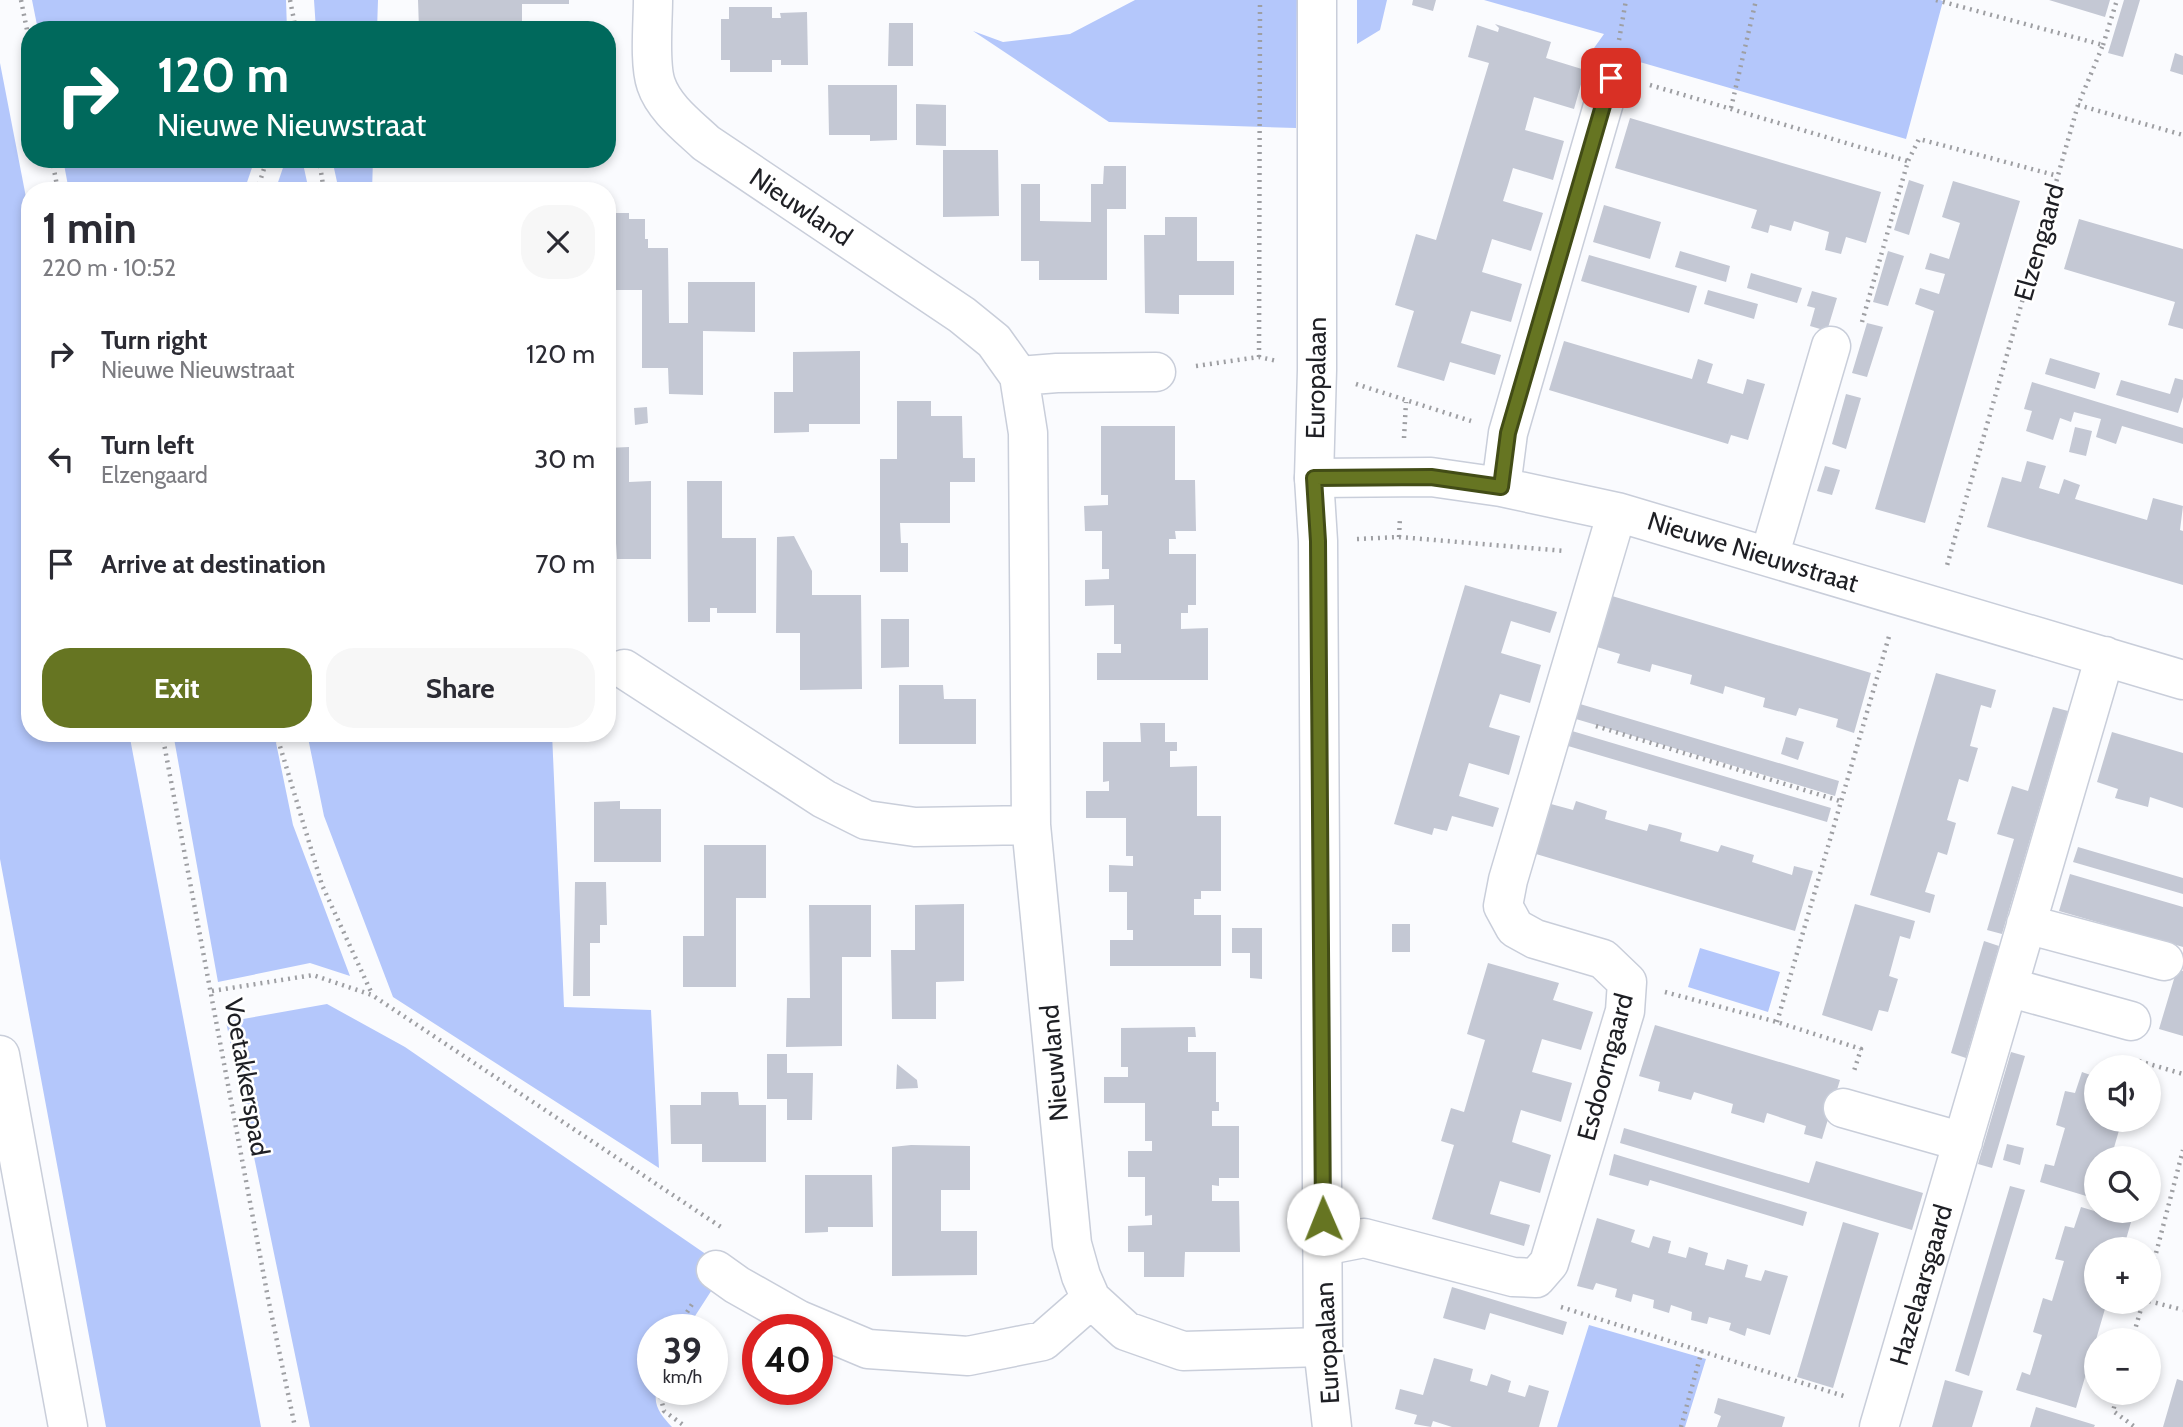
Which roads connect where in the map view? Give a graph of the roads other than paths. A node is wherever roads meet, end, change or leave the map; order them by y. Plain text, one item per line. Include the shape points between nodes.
1 (653, 0) edge
2 (1317, 0) edge
3 (1611, 78) road end
4 (1831, 346) road end
5 (1156, 372) road end
6 (1018, 376) junction
7 (1314, 478) junction
8 (1501, 487) junction
9 (1617, 512) junction
10 (1769, 557) junction
11 (2105, 656) junction
12 (624, 669) dead end
13 (2183, 680) edge
14 (1031, 825) junction
15 (2026, 924) junction
16 (2164, 961) dead end
17 (2008, 986) junction
18 (2131, 1021) dead end
19 (0, 1055) edge
20 (1843, 1108) road end
21 (1963, 1142) junction
22 (1323, 1246) junction
23 (716, 1270) road end
24 (1091, 1299) junction
25 (1323, 1347) junction
26 (1882, 1418) edge
27 (68, 1427) edge
28 (1332, 1427) edge

1 - 6 main road, Nieuwland via 656,84 674,113 706,143 962,315 993,341
2 - 7 main road, Europalaan
3 - 8 main road via 1508,433
4 - 10 main road
5 - 6 main road
6 - 14 main road, Nieuwland via 1028,433
7 - 8 main road, Nieuwe Nieuwstraat via 1431,477
7 - 22 main road, Europalaan
8 - 9 main road, Nieuwe Nieuwstraat
9 - 10 main road, Nieuwe Nieuwstraat
9 - 22 main road, Esdoorngaard via 1503,906 1515,928 1535,939 1602,959 1628,982 1625,1011 1549,1263 1536,1278 1513,1277 1364,1238
10 - 11 main road, Nieuwe Nieuwstraat
11 - 13 main road, Nieuwe Nieuwstraat
11 - 15 main road, Hazelaarsgaard
12 - 14 main road via 824,799 866,820 915,827
14 - 24 main road, Nieuwland via 1072,1244
15 - 16 main road
15 - 17 main road, Hazelaarsgaard
17 - 18 main road
17 - 21 main road, Hazelaarsgaard
19 - 27 main road
20 - 21 main road
21 - 26 main road, Hazelaarsgaard
22 - 25 main road, Europalaan
23 - 24 main road via 799,1320 880,1350 968,1356 1043,1341
24 - 25 main road, Nieuwland via 1126,1331 1183,1351
25 - 28 main road, Europalaan

